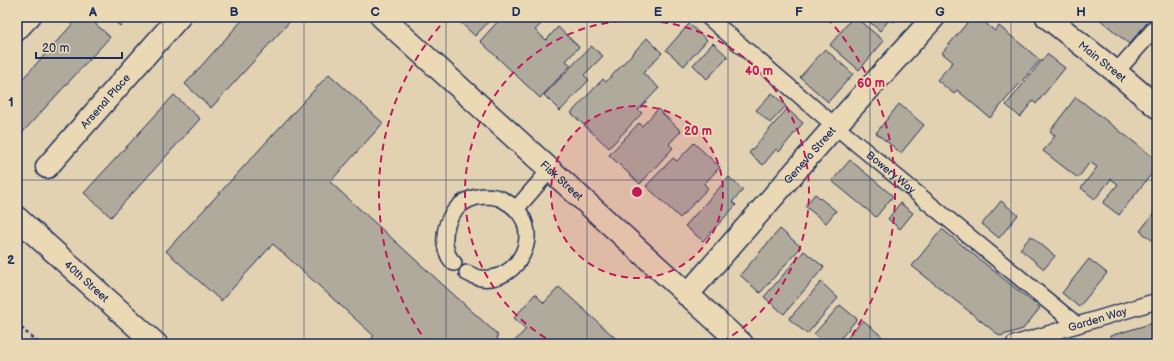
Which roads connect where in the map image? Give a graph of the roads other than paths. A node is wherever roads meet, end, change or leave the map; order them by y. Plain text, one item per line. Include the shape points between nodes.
1 (33, 17) edge
2 (179, 17) edge
3 (382, 17) edge
4 (708, 17) edge
5 (934, 17) edge
6 (1046, 17) edge
7 (1157, 26) edge
8 (17, 34) edge
9 (1116, 72) junction
10 (1157, 107) edge
11 (835, 126) junction
12 (47, 167) dead end
13 (550, 170) junction
14 (516, 209) junction
15 (17, 218) edge
16 (454, 263) dead end
17 (467, 273) dead end
18 (688, 295) junction
19 (1157, 301) edge
20 (1077, 325) junction
21 (156, 344) edge
22 (742, 344) edge
23 (1014, 344) edge

1 - 8 lane
2 - 12 street, Arsenal Place
3 - 13 street, Fisk Street
4 - 11 lane, Bowery Way
5 - 11 street, Geneva Street
6 - 9 street, Main Street
7 - 9 lane
9 - 10 street, Main Street
11 - 18 street, Geneva Street
11 - 20 lane, Bowery Way
13 - 14 lane
13 - 18 street, Fisk Street
14 - 16 lane via 505,200 492,196 479,196 455,209 444,234 446,248
14 - 17 lane via 527,232 526,246 513,269 501,276 487,278 473,277
15 - 21 street, 40th Street
18 - 22 street, Fisk Street
19 - 20 lane, Garden Way
20 - 23 lane, Garden Way

